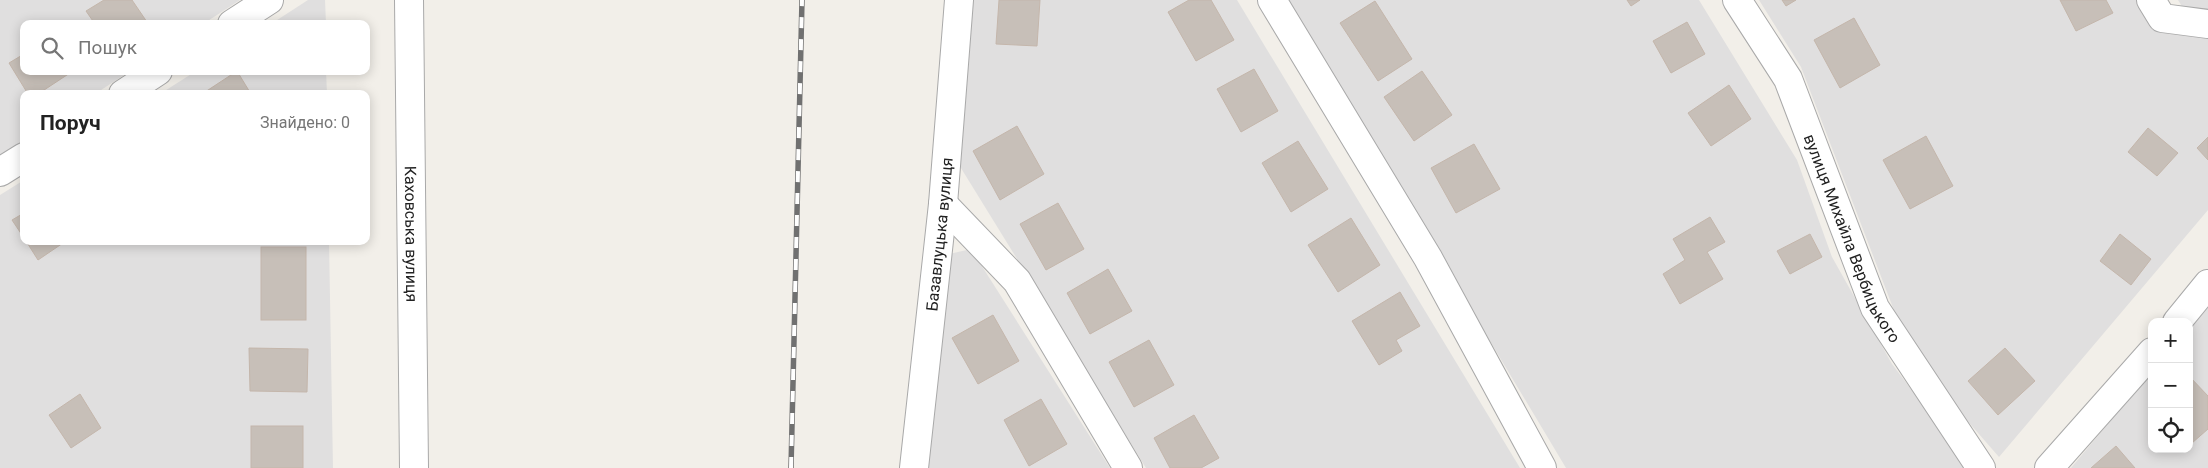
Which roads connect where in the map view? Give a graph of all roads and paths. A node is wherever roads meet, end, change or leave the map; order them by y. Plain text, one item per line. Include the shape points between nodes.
1 (269, 0) edge
2 (409, 0) edge
3 (959, 0) edge
4 (1272, 0) edge
5 (1738, 0) edge
6 (2151, 0) edge
7 (238, 20) edge
8 (2208, 24) edge
9 (152, 75) edge
10 (129, 90) edge
11 (20, 160) edge
12 (0, 172) edge
13 (943, 204) junction
14 (2208, 284) edge
15 (2180, 318) edge
16 (2148, 357) edge
17 (414, 468) edge
18 (914, 468) edge
19 (1128, 468) edge
20 (1542, 468) edge
21 (1981, 468) edge
22 (2049, 468) edge

1 - 7 street
2 - 17 street, Каховська вулиця
3 - 13 street, Базавлуцька вулиця
4 - 20 street via 1428,258
5 - 21 street, вулиця Михайла Вербицького via 1788,80 1875,308
6 - 8 street via 2162,18
9 - 10 street
11 - 12 street
13 - 18 street, Базавлуцька вулиця
13 - 19 street via 1017,281
14 - 15 street
16 - 22 street

